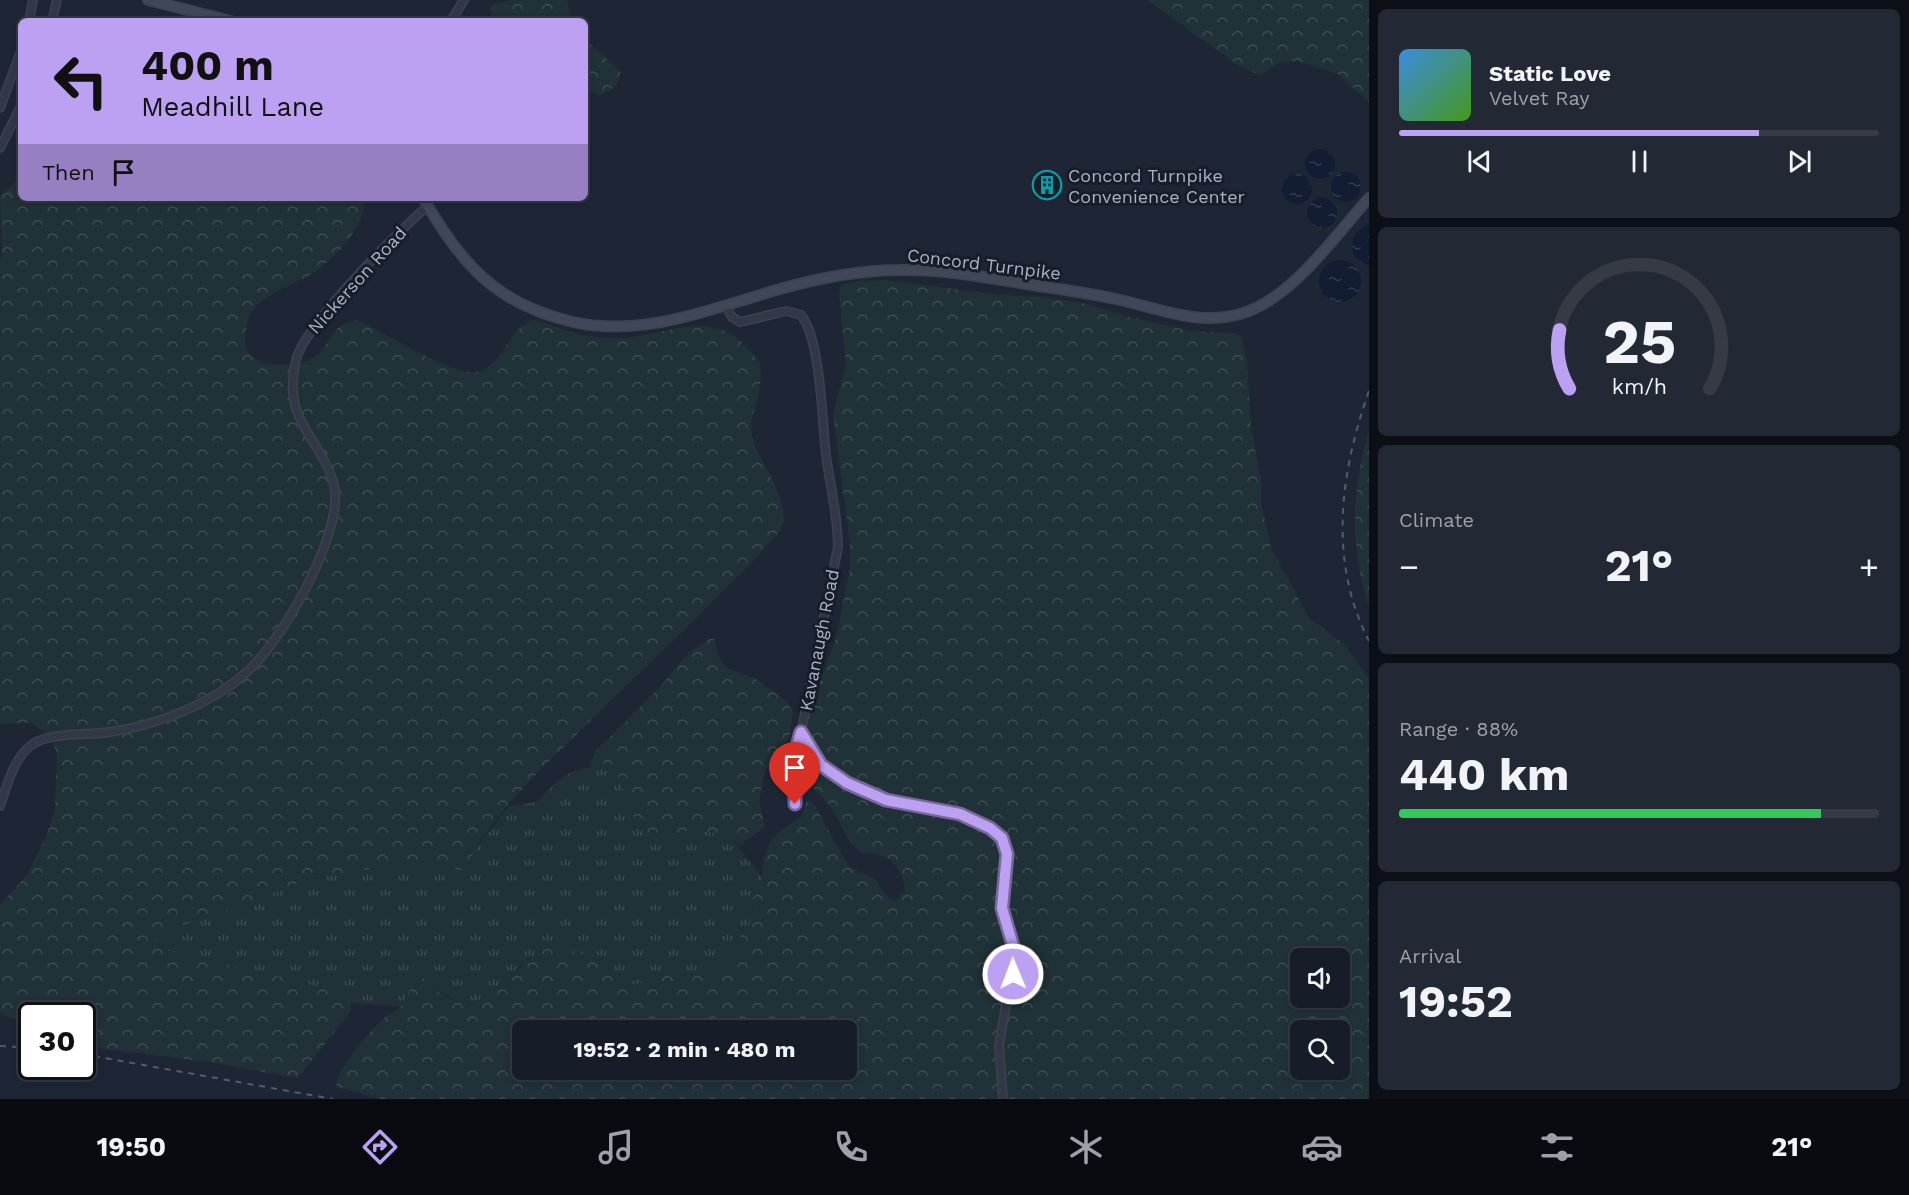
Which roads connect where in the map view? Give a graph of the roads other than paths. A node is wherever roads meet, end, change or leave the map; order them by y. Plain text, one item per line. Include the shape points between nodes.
1 (33, 0) edge
2 (57, 0) edge
3 (148, 0) edge
4 (464, 0) edge
5 (30, 18) edge
6 (53, 18) edge
7 (219, 18) edge
8 (453, 18) edge
9 (18, 59) edge
10 (0, 108) edge
11 (18, 112) edge
12 (0, 147) edge
13 (1369, 198) edge
14 (426, 202) edge
15 (726, 306) junction
16 (801, 732) junction
17 (795, 804) dead end
18 (0, 806) edge
19 (1003, 1099) edge

1 - 5 street
2 - 6 street
3 - 7 street
4 - 8 street
9 - 10 street
11 - 12 street
13 - 15 street, Concord Turnpike via 1280,293 1251,311 1227,317 1197,319 1116,298 987,278 902,270 832,276
14 - 15 street, Concord Turnpike via 455,250 480,277 512,299 555,317 594,326 640,326
14 - 18 street, Nickerson Road via 299,348 293,378 297,415 331,474 337,501 326,542 278,636 242,676 192,706 129,729 35,743 14,768
15 - 16 street, Kavanaugh Road via 740,322 786,311 801,315 808,327 819,382 838,547
16 - 17 street via 795,753
16 - 19 street, Kavanaugh Road via 821,765 847,783 886,800 977,820 1006,846 1002,908 1014,961 999,1045

